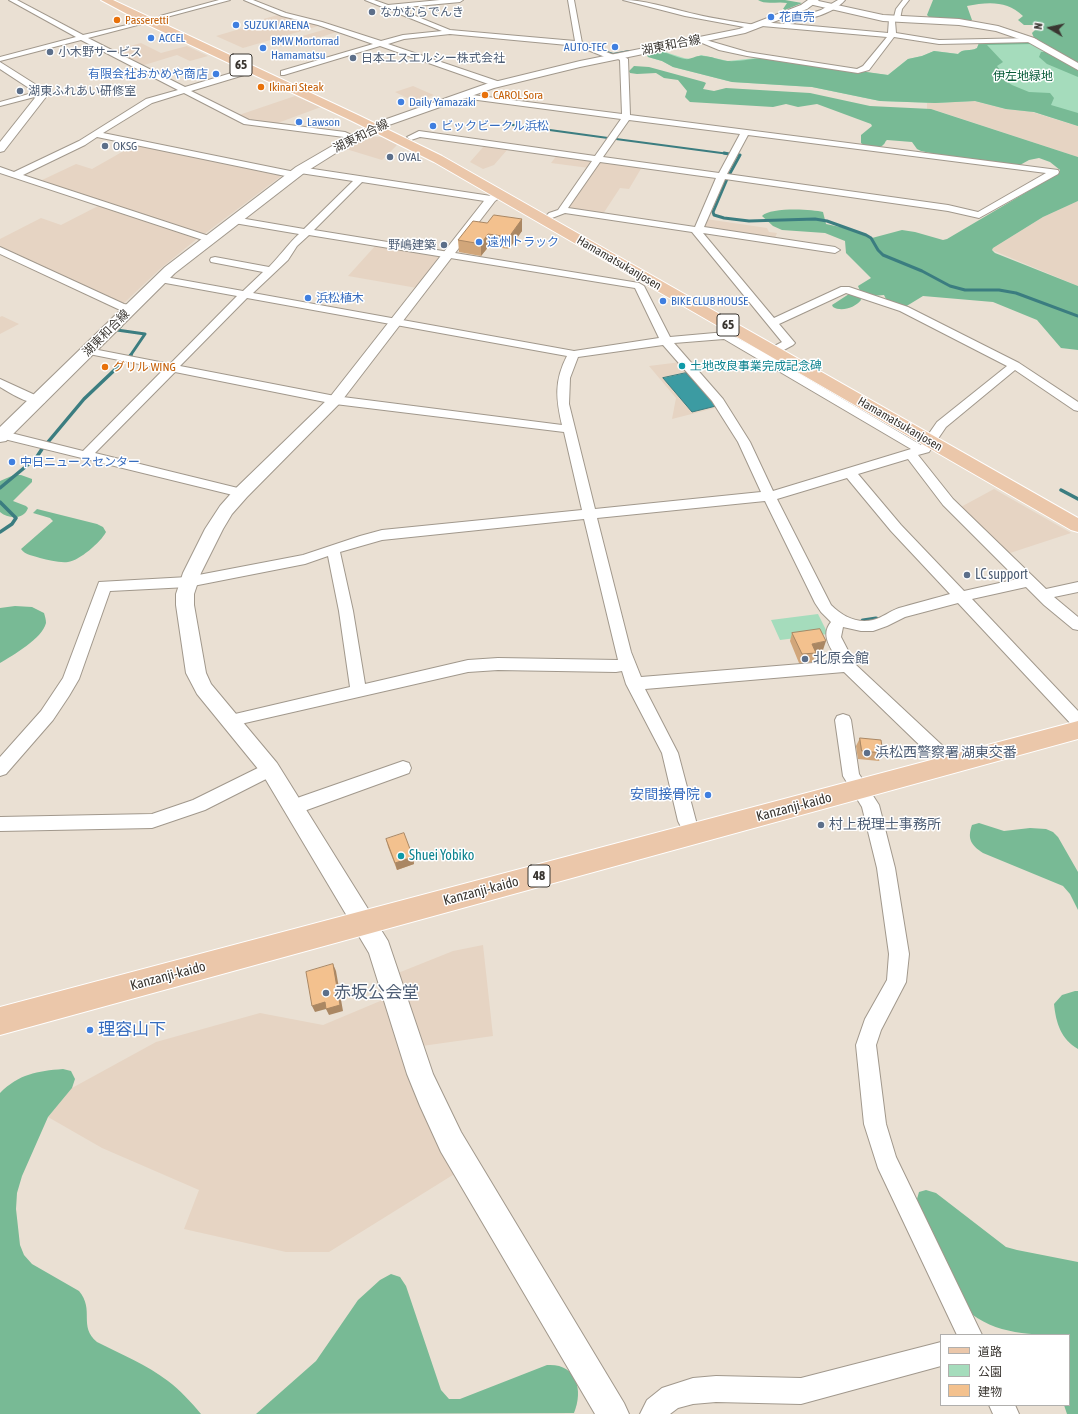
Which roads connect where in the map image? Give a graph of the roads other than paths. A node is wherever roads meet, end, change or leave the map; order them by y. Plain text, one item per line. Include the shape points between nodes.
1 (12, 0) edge
2 (106, 0) edge
3 (227, 0) edge
4 (248, 0) edge
5 (368, 0) edge
6 (460, 0) edge
7 (571, 0) edge
8 (626, 0) edge
9 (842, 0) edge
10 (906, 0) edge
11 (813, 1) edge
12 (388, 8) junction
13 (833, 8) junction
14 (160, 15) joint
15 (894, 19) junction
16 (147, 20) junction
17 (175, 22) dead end
18 (759, 25) junction
19 (783, 26) junction
20 (450, 32) junction
21 (892, 35) junction
22 (82, 38) junction
23 (699, 40) junction
24 (1032, 40) junction
25 (380, 44) junction
26 (579, 44) junction
27 (615, 56) junction
28 (0, 58) edge
29 (0, 65) edge
30 (1078, 67) edge
31 (251, 70) junction
32 (281, 71) joint
33 (497, 84) junction
34 (185, 90) junction
35 (44, 92) junction
36 (465, 95) junction
37 (0, 104) edge
38 (625, 117) junction
39 (381, 125) junction
40 (746, 132) junction
41 (95, 134) junction
42 (411, 137) junction
43 (354, 138) junction
44 (0, 149) edge
45 (598, 159) junction
46 (0, 170) edge
47 (298, 172) junction
48 (14, 175) junction
49 (722, 176) junction
50 (360, 179) junction
51 (495, 196) junction
52 (558, 212) junction
53 (234, 220) junction
54 (698, 230) junction
55 (306, 232) junction
56 (209, 239) junction
57 (0, 250) edge
58 (835, 250) dead end
59 (448, 255) junction
60 (215, 260) dead end
61 (270, 270) junction
62 (160, 279) junction
63 (245, 294) junction
64 (131, 308) junction
65 (396, 321) junction
66 (772, 323) junction
67 (666, 341) junction
68 (88, 351) junction
69 (773, 351) junction
70 (574, 354) junction
71 (1015, 365) junction
72 (172, 368) junction
73 (0, 383) edge
74 (40, 400) junction
75 (334, 400) junction
76 (1078, 406) edge
77 (569, 428) junction
78 (1, 436) edge
79 (924, 444) junction
80 (86, 455) junction
81 (850, 472) junction
82 (242, 493) junction
83 (769, 496) junction
84 (590, 514) junction
85 (1077, 520) edge
86 (332, 550) junction
87 (1028, 581) junction
88 (188, 582) junction
89 (1078, 587) edge
90 (1043, 595) junction
91 (961, 597) junction
92 (840, 621) junction
93 (1078, 625) edge
94 (627, 664) junction
95 (848, 666) junction
96 (634, 684) junction
97 (358, 690) junction
98 (843, 720) dead end
99 (1078, 721) edge
100 (232, 723) junction
101 (1078, 730) edge
102 (948, 765) junction
103 (403, 768) dead end
104 (0, 769) edge
105 (270, 769) junction
106 (860, 789) junction
107 (293, 808) junction
108 (0, 824) edge
109 (693, 834) junction
110 (364, 923) junction
111 (0, 1021) edge
112 (970, 1334) edge
113 (940, 1354) edge
114 (613, 1414) edge
115 (653, 1414) edge

1 - 22 street
2 - 16 main road, Hamamatsukanjosen / 65
3 - 14 street
4 - 25 street via 284,16 320,23
5 - 12 street
6 - 12 street
7 - 26 street
8 - 18 street via 685,14
9 - 13 street
10 - 15 street
11 - 13 street
11 - 18 main road, 湖東和合線
12 - 20 street
13 - 15 street
13 - 19 street
14 - 17 main road
15 - 21 street
15 - 24 street via 973,24
16 - 22 street
16 - 31 main road, Hamamatsukanjosen / 65
18 - 19 street
18 - 23 main road, 湖東和合線
19 - 21 street
20 - 25 street via 403,37
20 - 26 street
21 - 23 street via 866,68 858,71 747,54
21 - 24 street via 947,42
22 - 28 street
22 - 34 street
23 - 27 main road, 湖東和合線
24 - 30 street
25 - 32 street
25 - 33 street
26 - 27 street
27 - 33 main road, 湖東和合線
27 - 38 street via 624,60
29 - 35 street
31 - 34 street
31 - 39 main road, Hamamatsukanjosen / 65
32 - 39 main road, Hamamatsukanjosen / 65
33 - 36 main road, 湖東和合線
34 - 41 street via 149,101
34 - 43 street via 247,122
35 - 37 street
35 - 44 street
36 - 38 street
36 - 39 main road, 湖東和合線
38 - 40 street
38 - 45 street
39 - 42 main road, Hamamatsukanjosen / 65
39 - 43 main road, 湖東和合線
39 - 51 main road, Hamamatsukanjosen / 65
40 - 49 street
40 - 49 street via 1055,172 979,215 948,208
41 - 47 street
41 - 48 street via 82,143
42 - 45 street via 419,134
42 - 52 main road, Hamamatsukanjosen / 65
43 - 47 main road, 湖東和合線
45 - 49 street
45 - 52 street
46 - 48 street
47 - 50 street
47 - 53 main road, 湖東和合線
48 - 56 street
49 - 54 street
50 - 51 street
50 - 55 street
51 - 59 street
51 - 69 main road, Hamamatsukanjosen / 65
52 - 54 street
52 - 69 main road, Hamamatsukanjosen / 65
53 - 55 street
53 - 56 main road, 湖東和合線
54 - 58 street
54 - 66 street via 697,232
55 - 59 street
55 - 61 street
56 - 62 main road, 湖東和合線
57 - 64 street via 122,307
59 - 65 street
59 - 67 street via 639,286
60 - 61 street
61 - 63 street
62 - 63 street
62 - 64 main road, 湖東和合線
63 - 65 street
63 - 72 street
64 - 68 main road, 湖東和合線
65 - 70 street
65 - 75 street
66 - 69 street via 789,343
66 - 71 street via 846,289 904,309
67 - 69 street via 726,336
67 - 70 street
67 - 83 street via 717,399 744,442
68 - 72 street
68 - 74 main road, 湖東和合線
69 - 79 main road, Hamamatsukanjosen / 65
70 - 77 street via 563,382 563,404
71 - 76 street
71 - 79 street via 941,425
72 - 75 street
72 - 80 street
73 - 74 street
74 - 78 main road, 湖東和合線
75 - 77 street
75 - 82 street
77 - 84 street
78 - 80 street
79 - 81 street
79 - 85 main road, Hamamatsukanjosen / 65
79 - 87 street via 948,502
80 - 82 street
81 - 83 street
81 - 91 street via 896,528
82 - 88 street via 226,510 214,529
83 - 84 street
83 - 92 street via 822,603 832,616
84 - 86 street via 382,535
84 - 94 street
86 - 88 street via 295,561
86 - 97 street via 346,611
87 - 90 street
87 - 91 street
88 - 100 street via 185,605 196,673 204,689
88 - 104 street via 104,586 65,692 47,718
89 - 90 street
90 - 93 street
91 - 92 street via 900,613 870,626
91 - 99 street
92 - 95 street via 834,628 833,637
94 - 96 street
94 - 97 street via 482,664
95 - 96 street
95 - 102 street via 939,753
96 - 109 street via 670,753 687,821
97 - 100 street via 241,718
98 - 106 street via 852,776
100 - 105 street
101 - 102 main road, Kanzanji-kaido / 48
102 - 106 main road, Kanzanji-kaido / 48
103 - 107 street
105 - 107 street
105 - 108 street via 199,805 152,821
106 - 109 main road, Kanzanji-kaido / 48
106 - 112 street via 870,805 886,868 896,924 899,963 896,982 872,1026 866,1045 875,1124 886,1160
107 - 110 street
109 - 110 main road, Kanzanji-kaido / 48
110 - 111 main road, Kanzanji-kaido / 48
110 - 114 street via 380,949 420,1074 439,1120
113 - 115 street via 802,1391 693,1391 671,1397

